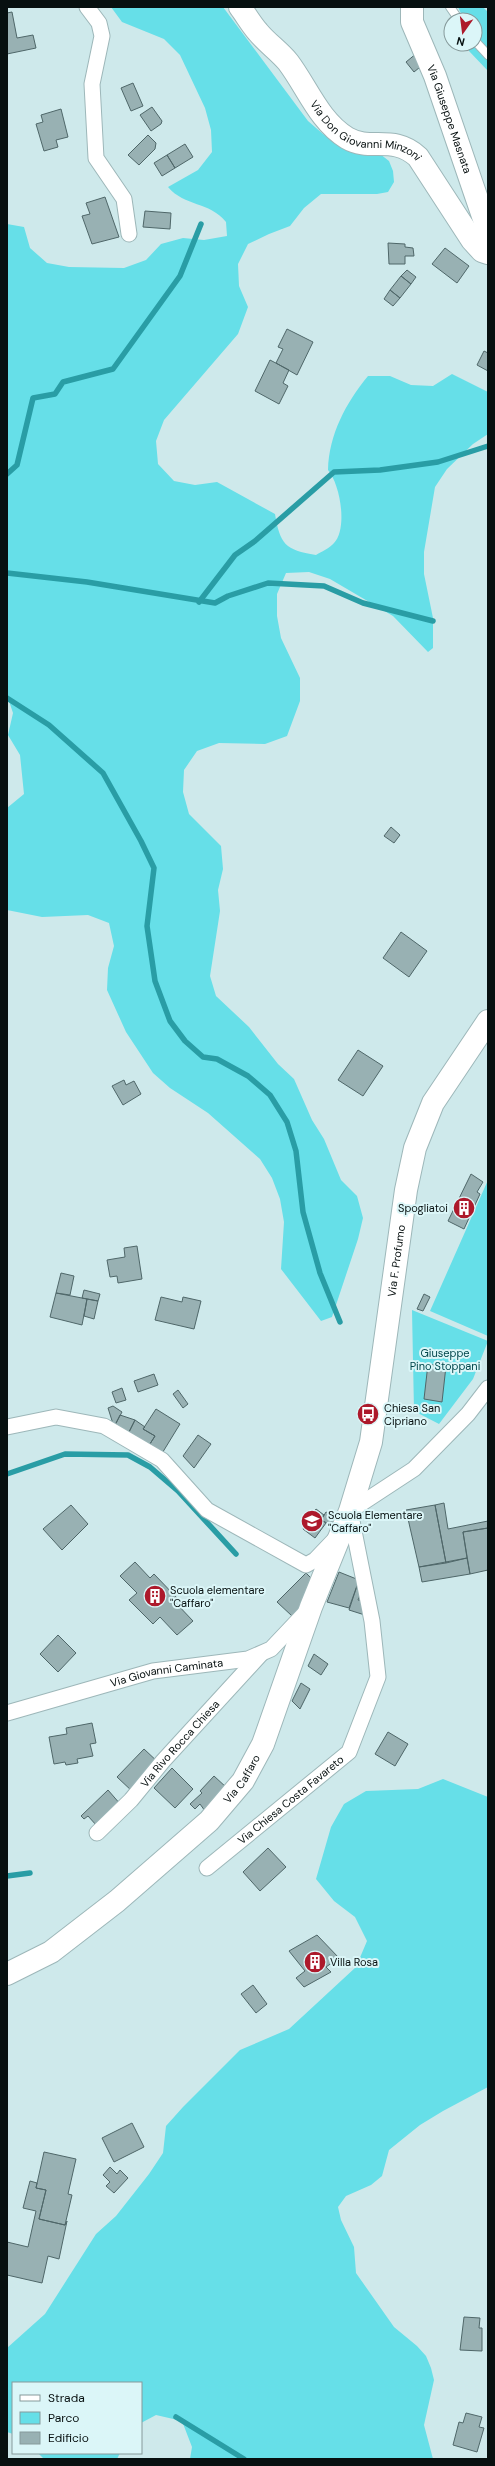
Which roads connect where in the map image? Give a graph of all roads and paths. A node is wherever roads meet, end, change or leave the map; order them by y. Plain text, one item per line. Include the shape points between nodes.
1 (87, 7) edge
2 (240, 7) edge
3 (412, 7) edge
4 (488, 231) edge
5 (129, 234) dead end
6 (488, 253) edge
7 (488, 1021) edge
8 (488, 1388) edge
9 (7, 1427) edge
10 (353, 1502) junction
11 (341, 1532) junction
12 (311, 1607) junction
13 (261, 1653) junction
14 (7, 1712) edge
15 (97, 1833) dead end
16 (207, 1868) dead end
17 (7, 1974) edge

1 - 5 street via 99,23 102,36 92,84 96,158 124,199
2 - 6 street, Via Don Giovanni Minzoni via 258,32 286,60 303,82 322,115 348,138 374,144 398,144 409,149 418,157 472,240 482,251
3 - 4 street, Via Giuseppe Masnata via 412,22 435,76
7 - 10 street, Via F. Profumo via 434,1103 415,1148 406,1190 371,1442
8 - 10 street via 468,1414 414,1469
9 - 11 street via 56,1417 104,1426 162,1460 207,1510 306,1564 315,1560
10 - 11 street, Via Caffaro
10 - 16 street, Via Chiesa Costa Favareto via 378,1677 349,1752
11 - 12 street, Via Caffaro
12 - 13 street, Via Giovanni Caminata via 271,1649
12 - 17 street, Via Caffaro via 263,1744 243,1781 209,1821 117,1901 51,1952
13 - 14 street, Via Giovanni Caminata via 232,1662 153,1671
13 - 15 street, Via Rivo Rocca Chiesa via 131,1800

